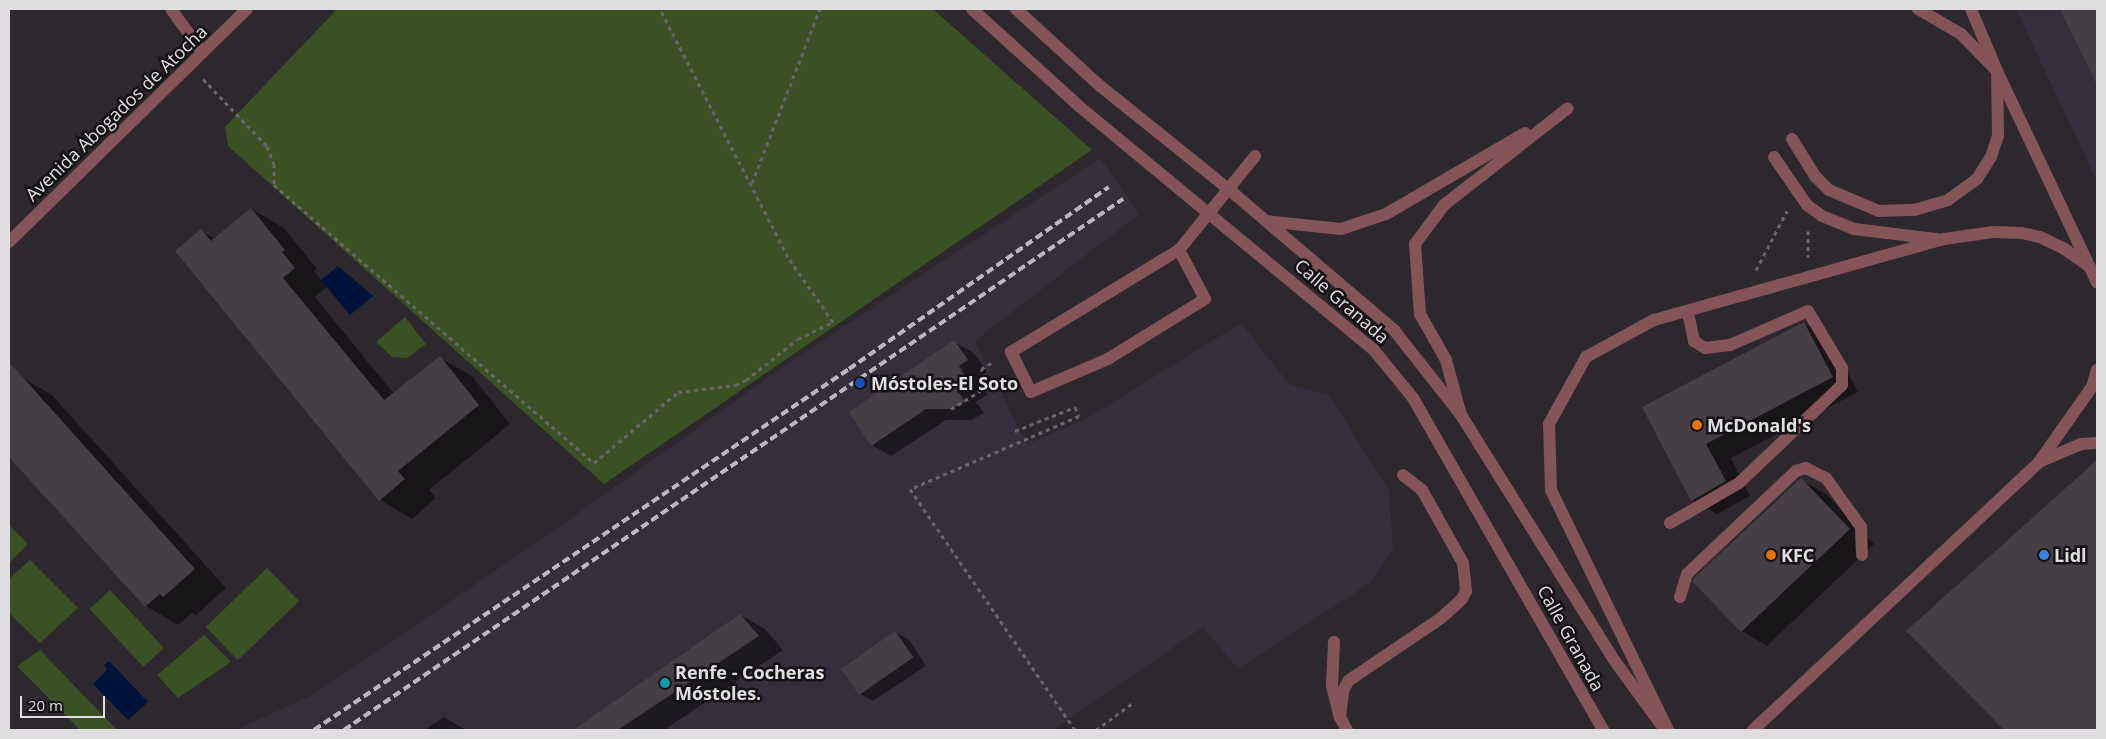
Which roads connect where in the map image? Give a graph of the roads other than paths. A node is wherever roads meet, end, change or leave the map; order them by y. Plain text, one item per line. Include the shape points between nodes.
1 (171, 9) edge
2 (247, 9) edge
3 (972, 9) edge
4 (1016, 9) edge
5 (1918, 9) edge
6 (1971, 9) edge
7 (203, 53) junction
8 (1997, 71) junction
9 (1792, 139) dead end
10 (1255, 156) dead end
11 (1774, 157) dead end
12 (1266, 221) junction
13 (1944, 239) junction
14 (9, 242) edge
15 (1179, 250) junction
16 (2090, 267) junction
17 (2097, 283) edge
18 (1688, 312) junction
19 (2097, 370) edge
20 (1462, 415) junction
21 (2097, 443) edge
22 (2039, 462) junction
23 (1403, 475) dead end
24 (1670, 523) dead end
25 (1862, 555) dead end
26 (1680, 596) dead end
27 (1334, 642) dead end
28 (1340, 717) junction
29 (1347, 730) edge
30 (1603, 730) edge
31 (1666, 730) edge
32 (1753, 730) edge

1 - 7 street
2 - 7 street, Avenida Abogados de Atocha
3 - 30 street, Calle Granada via 1080,107 1373,349 1412,398
4 - 12 street, Calle Granada via 1099,85
5 - 8 street via 1961,34
6 - 8 street
7 - 14 street, Avenida Abogados de Atocha
8 - 9 street via 1999,119 1991,157 1977,179 1948,200 1898,211 1879,211 1854,203 1822,183
8 - 16 street
10 - 15 street, bridge
11 - 13 street via 1807,205 1822,216 1854,229
12 - 20 street, Calle Granada via 1394,330
12 - 20 street via 1341,228 1386,214 1568,108 1444,205 1415,244 1420,314 1446,360
13 - 16 street via 1993,232 2022,233 2063,248
13 - 18 street
15 - 15 street via 1011,352 1031,392 1108,359 1205,299
16 - 17 street
18 - 24 street via 1694,341 1705,348 1730,345 1808,311 1842,368 1842,385 1739,483
18 - 31 street via 1654,320 1586,357 1549,424 1550,490
19 - 22 street via 2092,388
20 - 31 street via 1614,660
21 - 22 street via 2081,444
22 - 32 street
23 - 28 street via 1422,490 1463,563 1466,591 1462,599 1441,618 1348,681 1343,691
25 - 26 street via 1861,527 1826,478 1806,468 1796,471 1687,574
27 - 28 street via 1332,686
28 - 29 street

